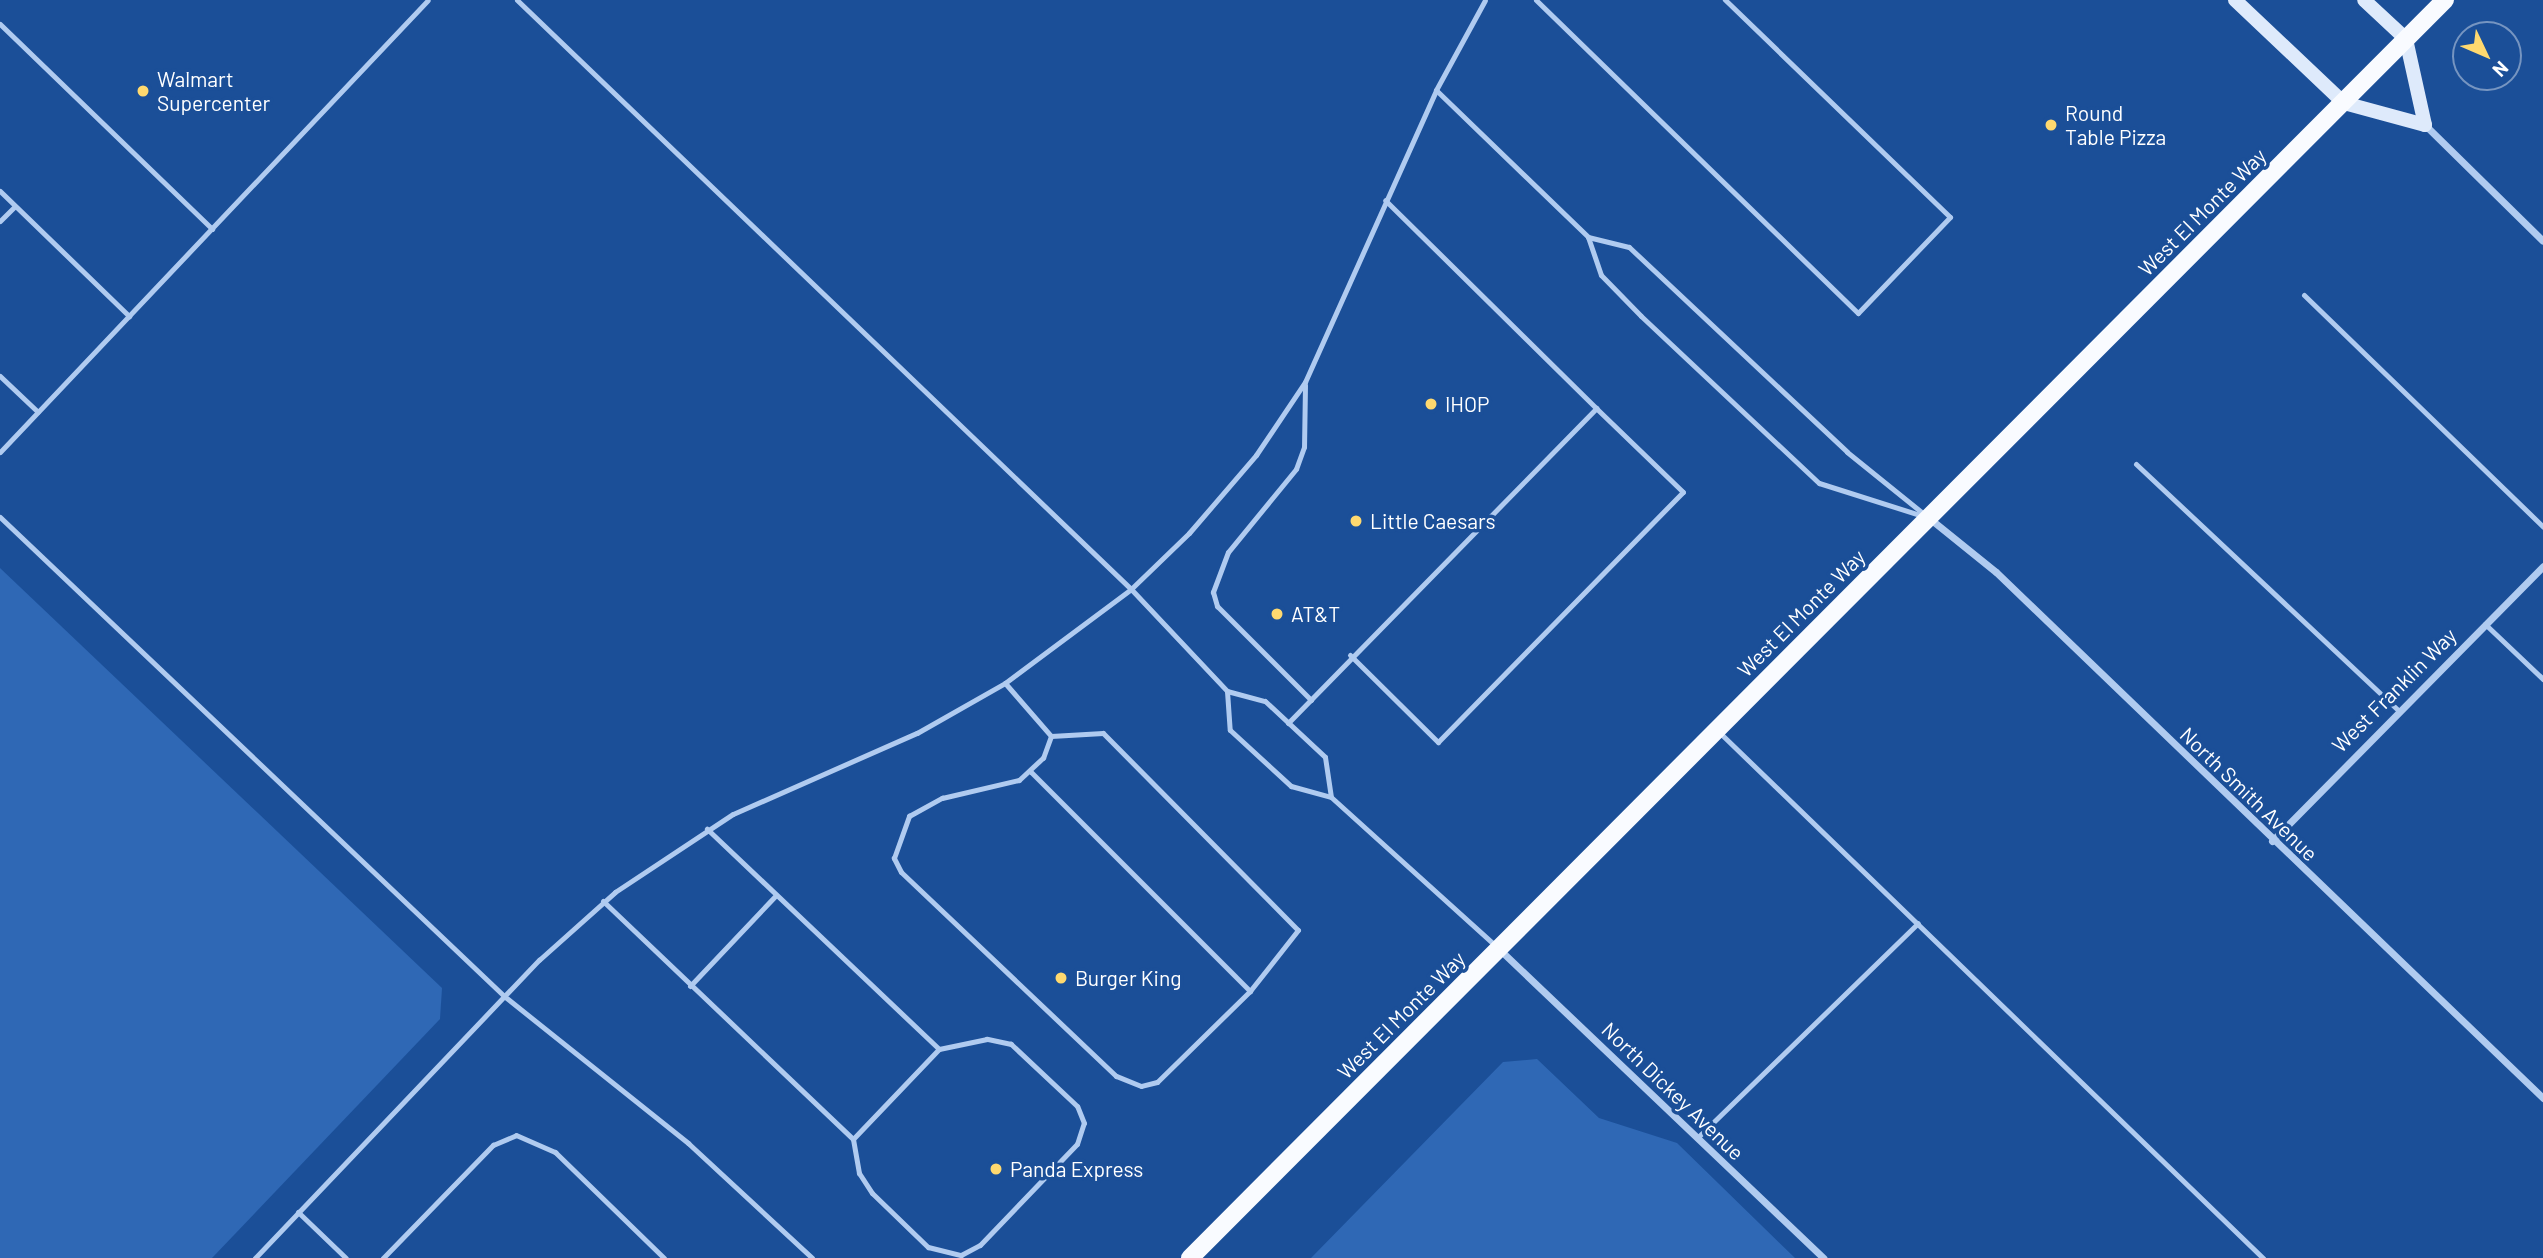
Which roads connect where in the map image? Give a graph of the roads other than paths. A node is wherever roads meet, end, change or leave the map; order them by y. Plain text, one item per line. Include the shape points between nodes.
1 (428, 0) edge
2 (517, 0) edge
3 (1485, 0) edge
4 (1536, 0) edge
5 (1725, 0) edge
6 (2235, 0) edge
7 (2364, 0) edge
8 (2445, 0) edge
9 (0, 24) edge
10 (2406, 40) junction
11 (1436, 90) junction
12 (2344, 103) junction
13 (2425, 125) junction
14 (0, 191) edge
15 (1385, 200) junction
16 (15, 206) junction
17 (0, 221) edge
18 (212, 229) junction
19 (1588, 237) junction
20 (2543, 241) edge
21 (2304, 295) dead end
22 (128, 316) junction
23 (0, 376) edge
24 (1305, 382) junction
25 (1596, 408) junction
26 (38, 412) junction
27 (0, 452) edge
28 (2136, 464) dead end
29 (0, 517) edge
30 (1928, 518) junction
31 (2543, 527) edge
32 (2543, 566) edge
33 (1131, 589) junction
34 (2485, 624) junction
35 (1350, 655) junction
36 (2543, 679) edge
37 (1005, 683) junction
38 (1227, 691) junction
39 (1311, 700) junction
40 (2398, 710) junction
41 (1288, 723) junction
42 (1716, 729) junction
43 (1051, 736) junction
44 (1031, 772) junction
45 (1331, 797) junction
46 (706, 829) junction
47 (2272, 841) junction
48 (776, 895) junction
49 (603, 901) junction
50 (1918, 923) junction
51 (1499, 949) junction
52 (690, 986) junction
53 (1250, 991) junction
54 (504, 996) junction
55 (939, 1049) junction
56 (2543, 1098) edge
57 (1697, 1138) junction
58 (853, 1139) junction
59 (299, 1212) junction
60 (255, 1258) edge
61 (346, 1258) edge
62 (383, 1258) edge
63 (664, 1258) edge
64 (812, 1258) edge
65 (1190, 1258) edge
66 (1823, 1258) edge
67 (2263, 1258) edge

1 - 18 lane
2 - 33 lane
3 - 11 lane
4 - 5 lane via 1858,313 1950,217
6 - 12 street
7 - 10 street
8 - 10 main road, West El Monte Way
9 - 18 lane
10 - 12 main road, West El Monte Way
10 - 13 street
11 - 15 lane
11 - 19 lane
12 - 13 street
12 - 30 main road, West El Monte Way
13 - 20 street
14 - 16 lane
15 - 24 lane
15 - 25 lane
16 - 17 lane
16 - 22 lane
18 - 22 lane
19 - 30 lane via 1629,247 1847,452
19 - 30 lane via 1601,275 1819,483
21 - 31 lane
22 - 26 lane
23 - 26 lane
24 - 33 lane via 1231,485
24 - 39 lane via 1304,447 1296,470 1228,552 1213,592 1217,607
25 - 35 lane
25 - 35 lane via 1683,492 1438,741
26 - 27 lane
28 - 40 lane
29 - 54 lane
30 - 42 main road, West El Monte Way
30 - 47 street, North Smith Avenue via 1996,572
32 - 34 street, West Franklin Way
33 - 37 lane
33 - 38 lane
34 - 36 lane
34 - 40 street, West Franklin Way
35 - 39 lane
37 - 43 lane
37 - 46 lane via 917,733 790,785
38 - 41 lane via 1265,701
38 - 45 lane via 1230,730 1291,786
39 - 41 lane
40 - 47 street, West Franklin Way
41 - 45 lane via 1325,757
42 - 50 lane
42 - 51 main road, West El Monte Way
43 - 44 lane
43 - 53 lane via 1103,733 1294,922 1296,940
44 - 53 lane
44 - 53 lane via 924,805 909,816 894,845 901,872 1128,1083 1157,1082 1174,1071
45 - 51 lane
46 - 48 lane
46 - 49 lane
47 - 56 street, North Smith Avenue
48 - 52 lane
48 - 55 lane
49 - 52 lane
49 - 54 lane
50 - 57 lane
50 - 67 lane
51 - 57 street, North Dickey Avenue
51 - 65 main road, West El Monte Way
52 - 58 lane
54 - 59 lane
54 - 64 lane via 688,1143
55 - 58 lane
55 - 58 lane via 987,1039 1011,1044 1077,1106 1084,1123 1077,1144 979,1245 961,1255 928,1247 872,1193 859,1173
57 - 66 street, North Dickey Avenue
59 - 60 lane
59 - 61 lane
62 - 63 lane via 493,1145 516,1135 555,1152

